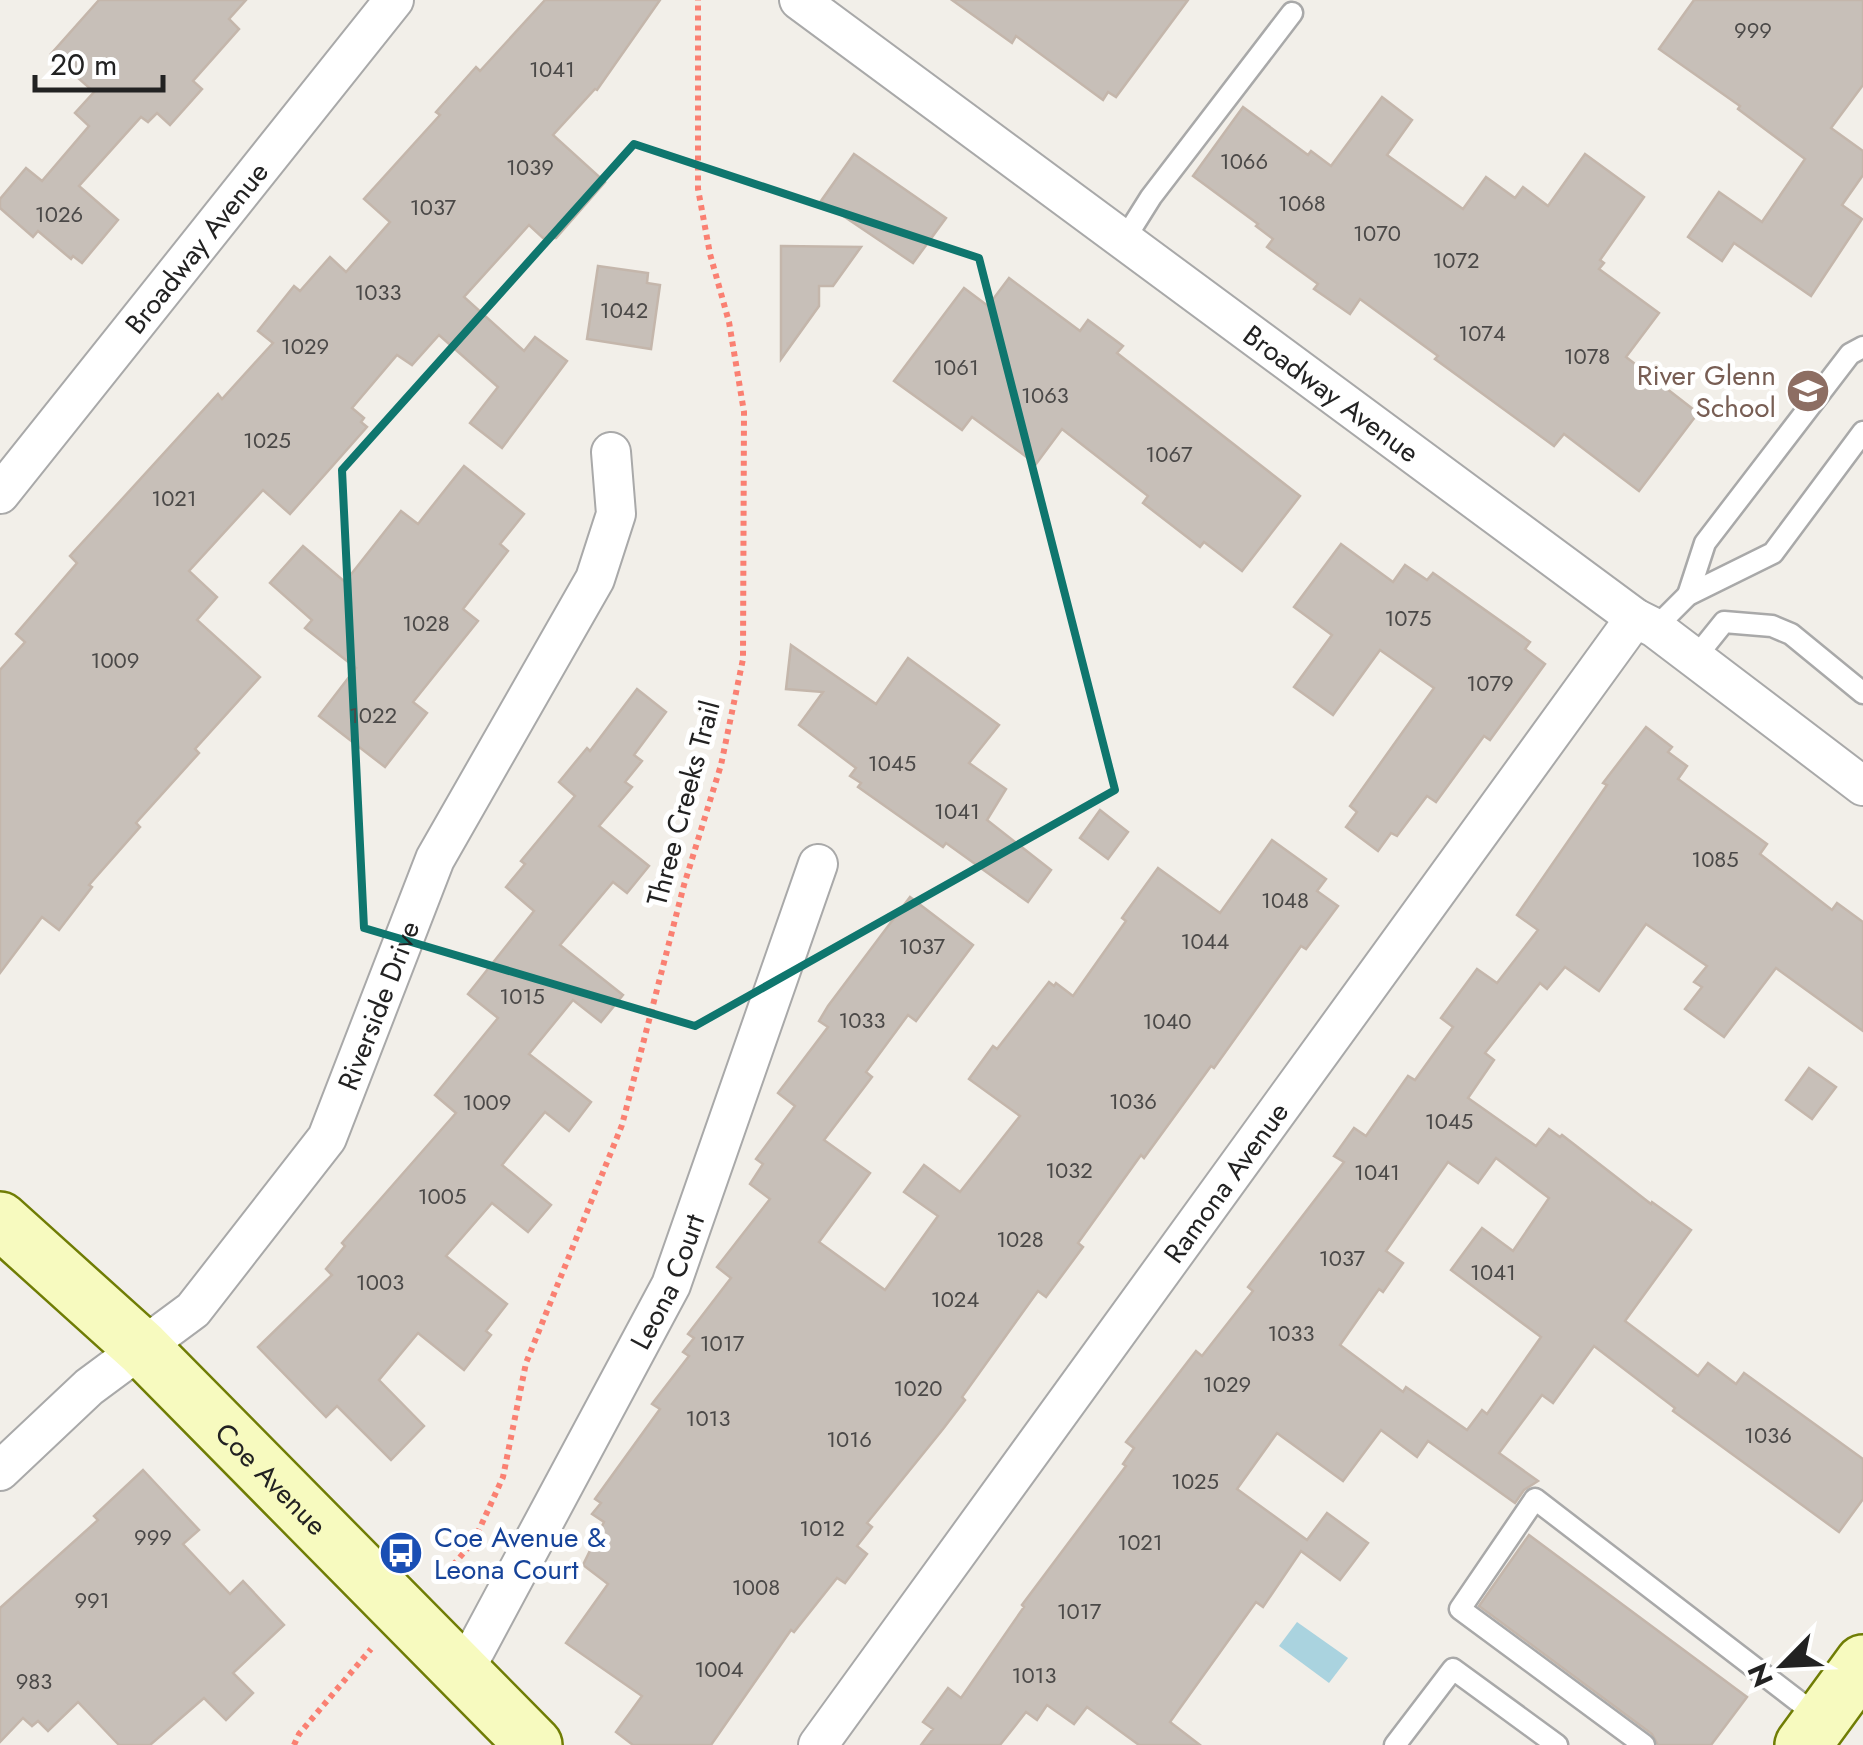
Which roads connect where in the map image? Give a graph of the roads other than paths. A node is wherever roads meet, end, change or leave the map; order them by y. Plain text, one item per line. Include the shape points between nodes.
1 (394, 0) edge
2 (799, 0) edge
3 (1292, 13) dead end
4 (1124, 240) junction
5 (1863, 347) edge
6 (1863, 432) edge
7 (611, 452) dead end
8 (0, 494) edge
9 (1688, 595) junction
10 (1645, 623) junction
11 (1695, 658) junction
12 (1863, 693) edge
13 (1863, 786) edge
14 (818, 864) dead end
15 (0, 1220) edge
16 (142, 1348) junction
17 (0, 1470) edge
18 (1863, 1663) edge
19 (463, 1674) junction
20 (1812, 1732) edge
21 (534, 1745) edge
22 (818, 1745) edge
23 (1395, 1745) edge
24 (1557, 1745) edge
25 (1644, 1745) edge

1 - 8 street, Broadway Avenue
2 - 4 street, Broadway Avenue
3 - 4 lane
4 - 10 street, Broadway Avenue
5 - 9 lane via 1850,354 1705,543
6 - 9 lane via 1774,553
7 - 16 street, Riverside Drive via 616,514 595,579 435,859 327,1138 193,1310
9 - 10 lane
10 - 11 street, Broadway Avenue
10 - 22 street, Ramona Avenue
11 - 12 lane via 1724,622 1772,626
11 - 13 street, Broadway Avenue
14 - 19 street, Leona Court via 671,1285
15 - 16 street, Coe Avenue
16 - 17 street, Riverside Drive via 88,1387
16 - 19 street, Coe Avenue
18 - 20 street
19 - 21 street, Coe Avenue
20 - 25 lane via 1535,1499 1460,1609
23 - 24 lane via 1453,1669

